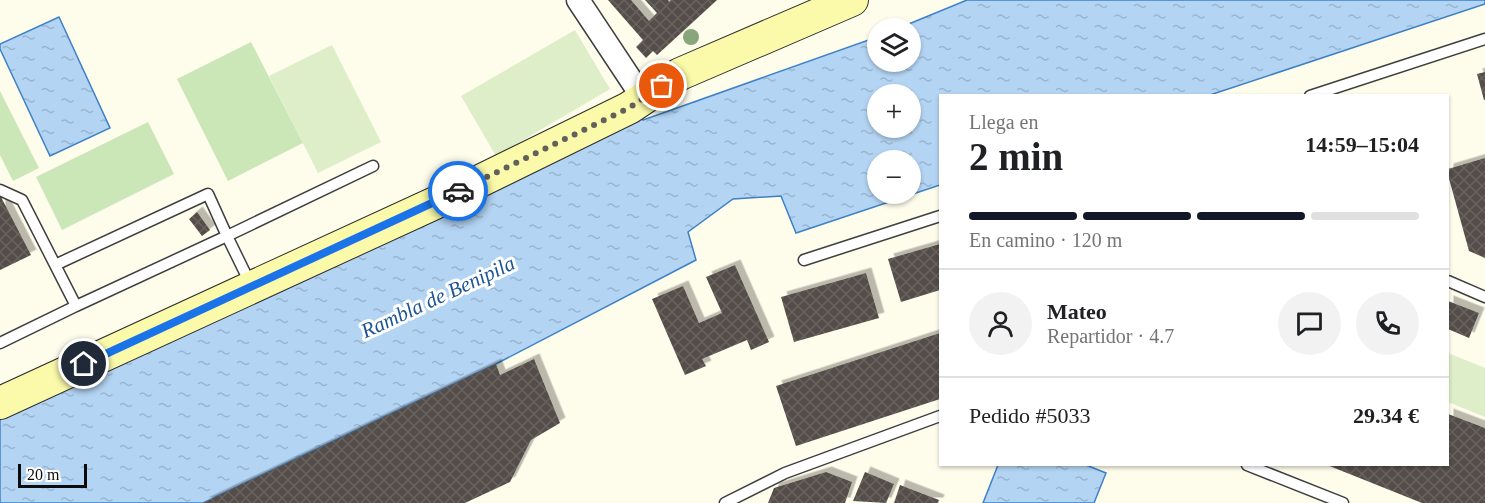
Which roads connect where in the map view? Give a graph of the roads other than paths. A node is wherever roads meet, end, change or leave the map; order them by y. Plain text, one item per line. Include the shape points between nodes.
1 (578, 0) edge
2 (835, 4) edge
3 (1485, 39) edge
4 (1327, 93) edge
5 (643, 98) junction
6 (373, 166) dead end
7 (0, 190) edge
8 (939, 216) edge
9 (227, 236) junction
10 (804, 260) dead end
11 (55, 264) junction
12 (1449, 281) edge
13 (252, 286) junction
14 (1485, 297) edge
15 (76, 306) junction
16 (0, 343) edge
17 (0, 403) edge
18 (939, 416) edge
19 (1250, 466) edge
20 (725, 503) edge
21 (1343, 503) edge

1 - 5 street
2 - 5 street via 680,74
3 - 4 lane
5 - 13 street via 435,202
6 - 9 lane
7 - 11 lane via 22,200
8 - 10 lane
9 - 11 lane via 208,194
9 - 13 lane
9 - 15 lane
11 - 15 lane
12 - 14 lane
13 - 17 street
15 - 16 lane
18 - 20 lane via 785,473
19 - 21 lane

